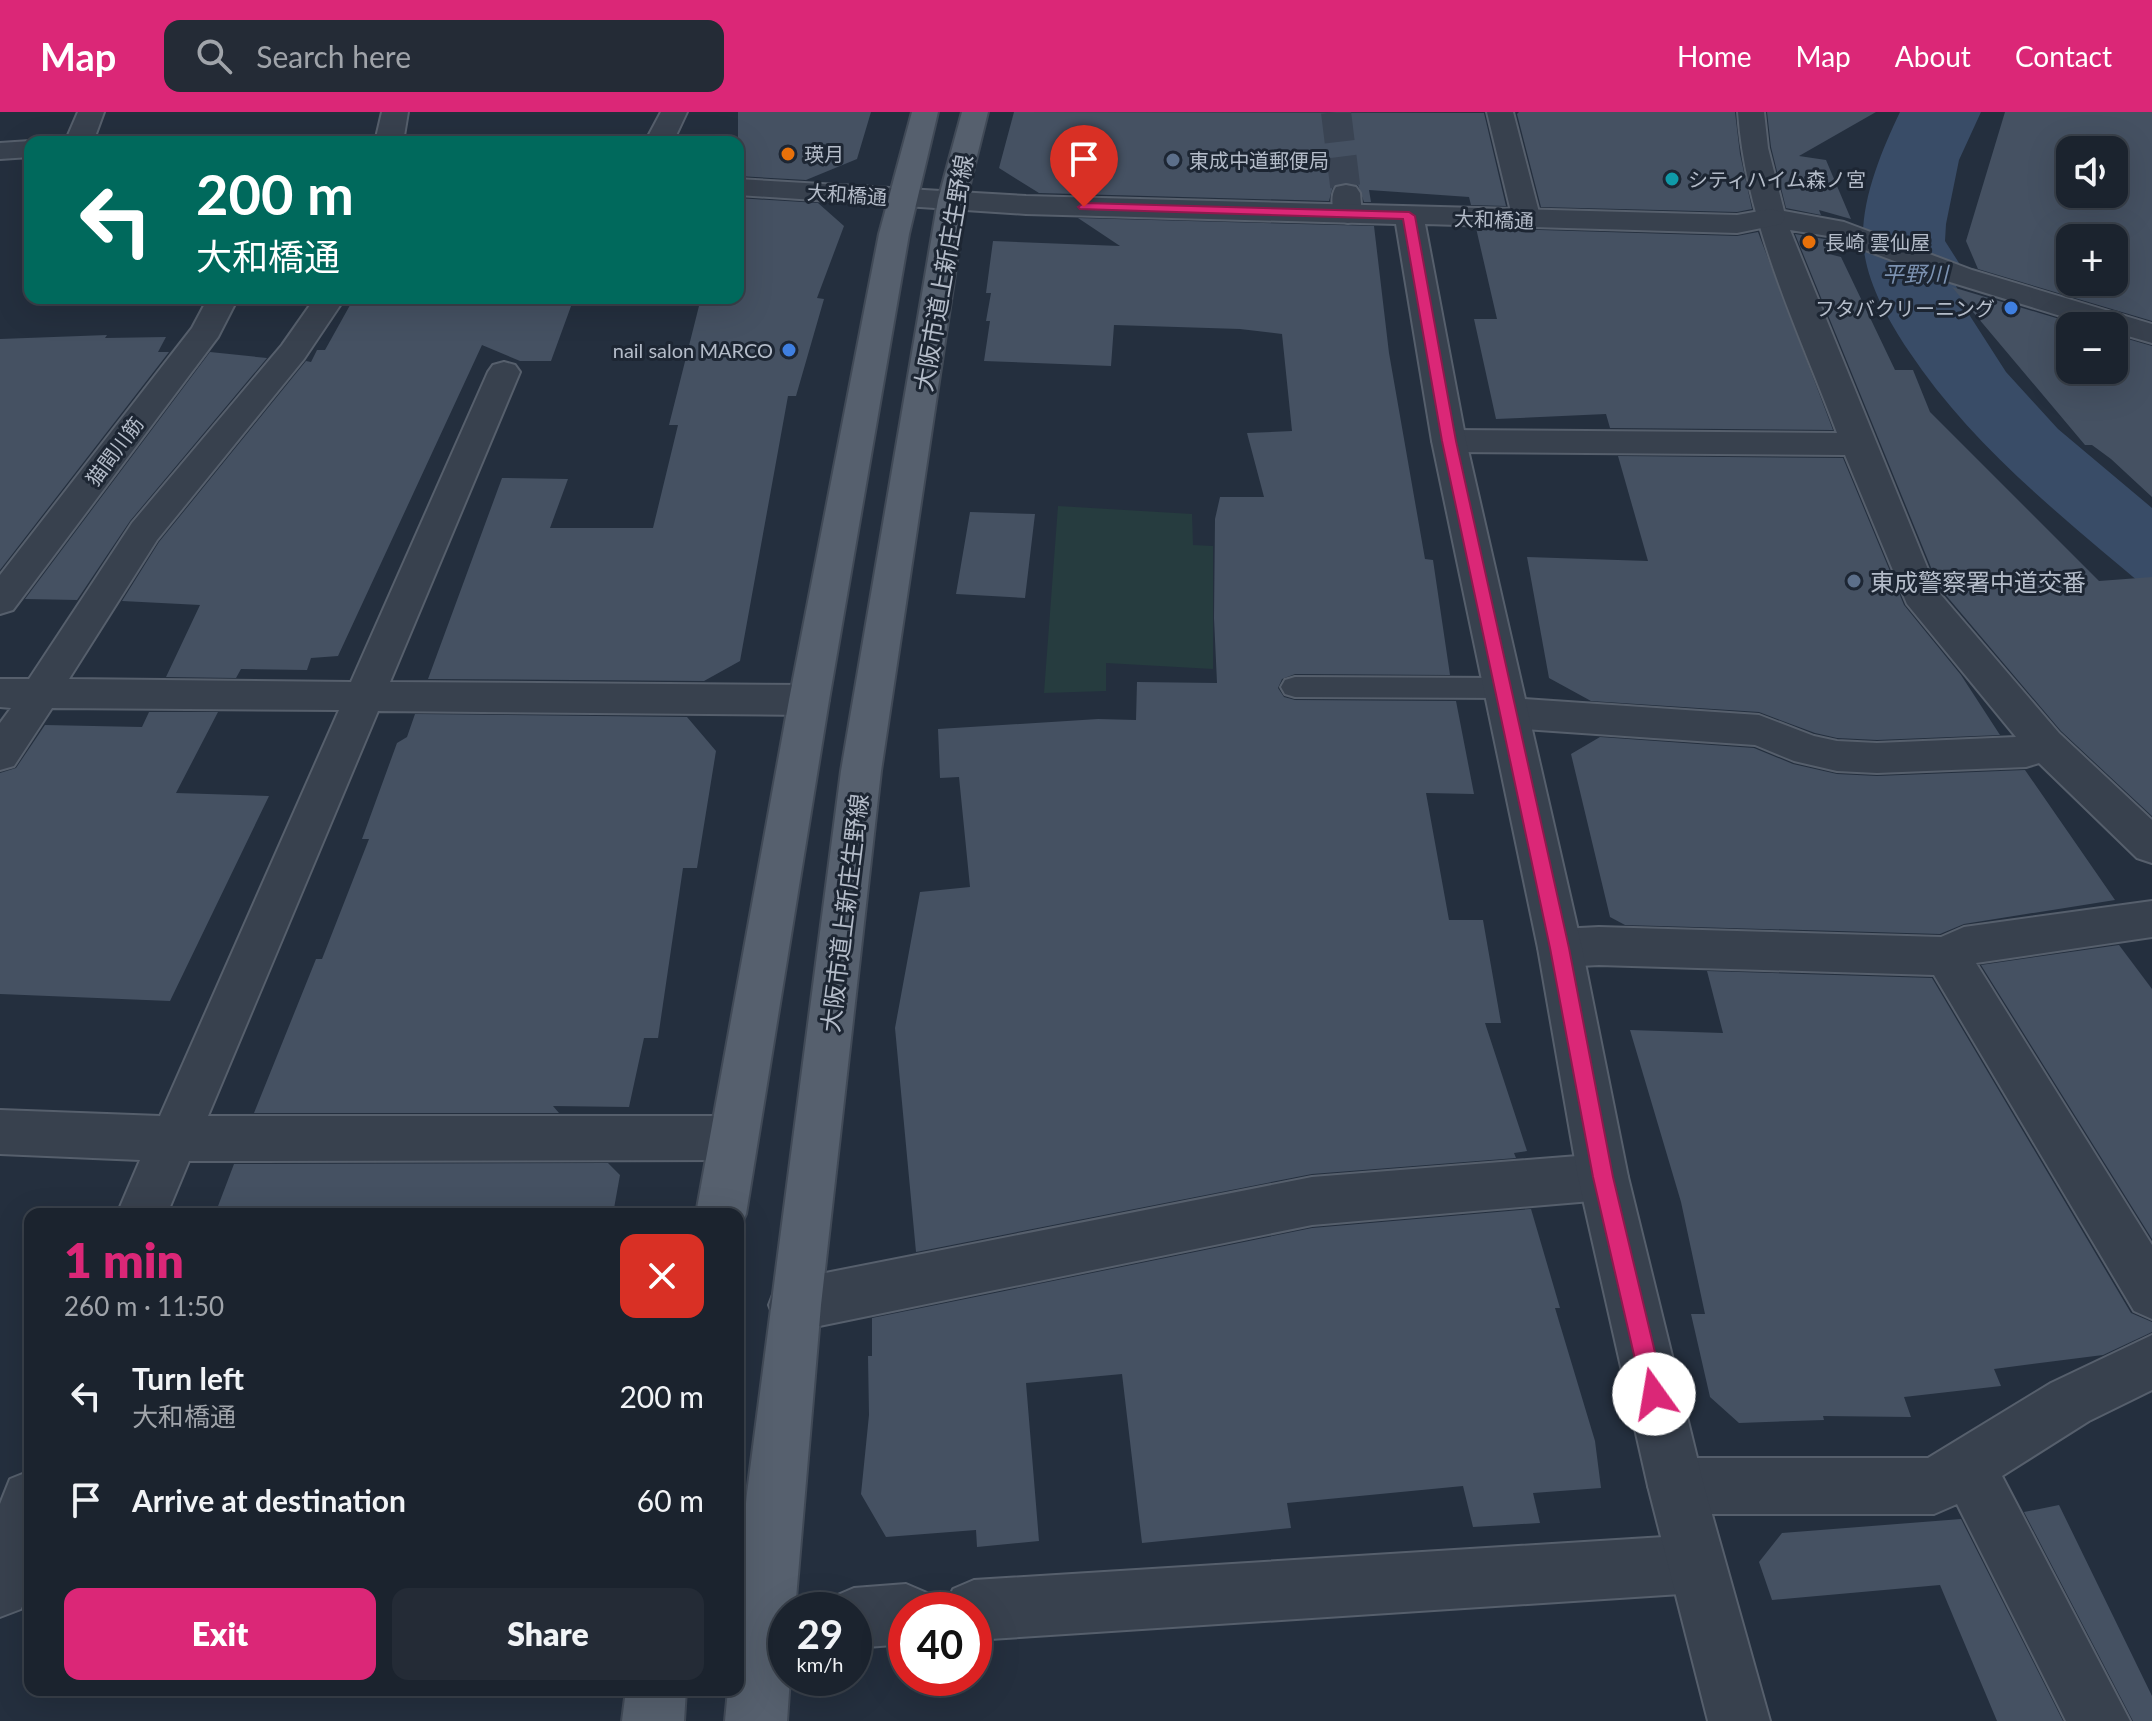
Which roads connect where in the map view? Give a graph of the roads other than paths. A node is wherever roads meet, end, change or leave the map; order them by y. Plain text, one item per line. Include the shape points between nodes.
1 (91, 112) edge
2 (395, 112) edge
3 (674, 112) edge
4 (925, 112) edge
5 (975, 112) edge
6 (1500, 112) edge
7 (1751, 112) edge
8 (81, 136) edge
9 (390, 136) edge
10 (662, 136) edge
11 (24, 149) edge
12 (0, 151) edge
13 (744, 187) edge
14 (901, 197) junction
15 (952, 200) junction
16 (1409, 216) junction
17 (1771, 218) junction
18 (1527, 220) junction
19 (220, 304) edge
20 (326, 304) edge
21 (2152, 334) edge
22 (504, 372) dead end
23 (1449, 441) junction
24 (1858, 444) junction
25 (0, 601) edge
26 (1295, 687) dead end
27 (0, 693) edge
28 (42, 694) junction
29 (366, 694) junction
30 (809, 700) junction
31 (1507, 700) junction
32 (2045, 744) junction
33 (0, 755) edge
34 (2152, 846) edge
35 (2152, 919) edge
36 (1560, 948) junction
37 (1947, 956) junction
38 (0, 1132) edge
39 (732, 1138) junction
40 (173, 1139) junction
41 (1603, 1177) junction
42 (144, 1208) edge
43 (722, 1208) edge
44 (2152, 1293) edge
45 (795, 1305) junction
46 (2152, 1362) edge
47 (1967, 1466) junction
48 (1676, 1486) junction
49 (24, 1517) edge
50 (1696, 1564) junction
51 (0, 1588) edge
52 (992, 1609) edge
53 (763, 1624) edge
54 (655, 1696) edge
55 (653, 1721) edge
56 (756, 1721) edge
57 (1739, 1721) edge
58 (2099, 1721) edge

1 - 8 street
2 - 9 street
3 - 10 street
4 - 14 main road, 大阪市道上新庄生野線
5 - 15 main road, 大阪市道上新庄生野線
6 - 18 street
7 - 17 street
11 - 12 street
13 - 14 street, 大和橋通
14 - 15 street, 大和橋通
14 - 30 main road, 大阪市道上新庄生野線
15 - 16 street, 大和橋通 via 1347,204
15 - 45 main road, 大阪市道上新庄生野線 via 861,771
16 - 18 street, 大和橋通
16 - 23 street
17 - 18 street, 大和橋通 via 1737,224
17 - 21 street, 大和橋通 via 1834,228 1961,276
17 - 24 street
19 - 25 street, 猫間川筋 via 207,330
20 - 28 street via 311,330 167,500 83,622
22 - 29 street
23 - 24 street
23 - 31 street
24 - 32 street via 1920,595
26 - 31 lane
27 - 28 street
28 - 29 street
28 - 33 street
29 - 30 street
29 - 40 street
30 - 39 main road, 大阪市道上新庄生野線
31 - 32 street via 1759,730 1837,756 2026,752
31 - 36 street
32 - 34 street
35 - 37 street via 1964,946
36 - 37 street
36 - 41 street
37 - 44 street
38 - 40 street
39 - 40 street
39 - 43 main road, 大阪市道上新庄生野線
40 - 42 street
41 - 45 street via 1312,1201
41 - 48 street
45 - 53 main road, 大阪市道上新庄生野線
46 - 47 street via 2070,1402
47 - 48 street via 1934,1486
47 - 58 street
48 - 50 street
49 - 51 street
50 - 52 street
50 - 57 street
53 - 56 main road, 大阪市道上新庄生野線
54 - 55 main road

